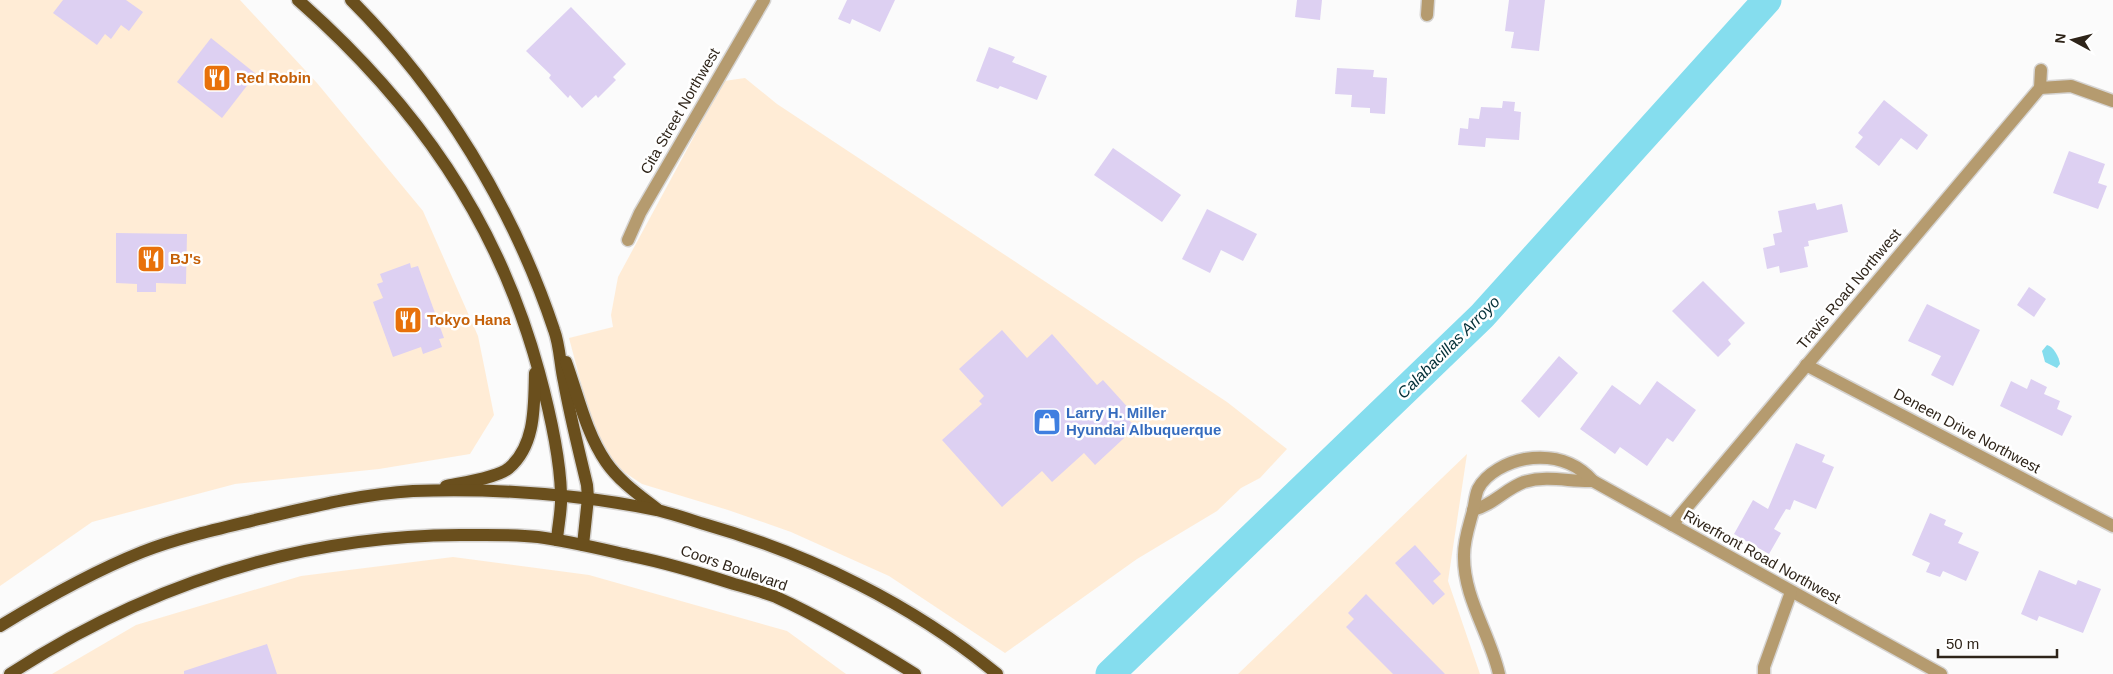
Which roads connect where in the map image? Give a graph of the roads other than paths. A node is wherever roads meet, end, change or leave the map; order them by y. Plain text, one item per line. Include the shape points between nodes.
1 (298, 0) edge
2 (351, 0) edge
3 (764, 0) edge
4 (1428, 0) edge
5 (1427, 15) dead end
6 (2041, 70) dead end
7 (2040, 88) junction
8 (2113, 101) edge
9 (628, 240) dead end
10 (555, 331) junction
11 (536, 361) junction
12 (1806, 365) junction
13 (1594, 481) junction
14 (412, 492) junction
15 (561, 495) junction
16 (588, 498) junction
17 (1473, 510) junction
18 (659, 511) junction
19 (1672, 525) junction
20 (2113, 526) edge
21 (557, 540) junction
22 (582, 545) junction
23 (1791, 592) junction
24 (0, 626) edge
25 (10, 674) edge
26 (915, 674) edge
27 (997, 674) edge
28 (1499, 674) edge
29 (1764, 674) edge
30 (1941, 674) edge

1 - 11 main road via 372,73 448,168 475,211 501,264
2 - 10 main road via 428,88 470,151 510,225
3 - 9 street, Cita Street Northwest via 640,212
4 - 5 street
6 - 7 street
7 - 8 street via 2070,86
7 - 12 street, Travis Road Northwest
10 - 16 main road
10 - 18 main road via 587,422 606,462
11 - 14 main road via 533,416 528,438 509,469 475,481
11 - 15 main road via 553,433
12 - 19 street, Travis Road Northwest
12 - 20 street, Deneen Drive Northwest
13 - 17 street via 1551,478 1524,482
13 - 17 street, Riverfront Road Northwest via 1571,463 1548,458 1522,460 1502,467 1487,478 1474,498
13 - 19 street, Riverfront Road Northwest
14 - 15 main road, Coors Boulevard
14 - 24 main road via 294,510 145,551 86,577
15 - 16 main road, Coors Boulevard
15 - 21 main road
16 - 18 main road, Coors Boulevard
16 - 22 main road
17 - 28 street via 1465,539 1464,570 1470,596 1492,647
18 - 27 main road, Coors Boulevard via 744,535 814,562 903,609
19 - 23 street, Riverfront Road Northwest
21 - 22 main road, Coors Boulevard
21 - 25 main road, Coors Boulevard via 534,536 416,536 272,558 210,576 138,604 63,641
22 - 26 main road, Coors Boulevard via 674,564 774,596 861,640
23 - 29 street
23 - 30 street, Riverfront Road Northwest

